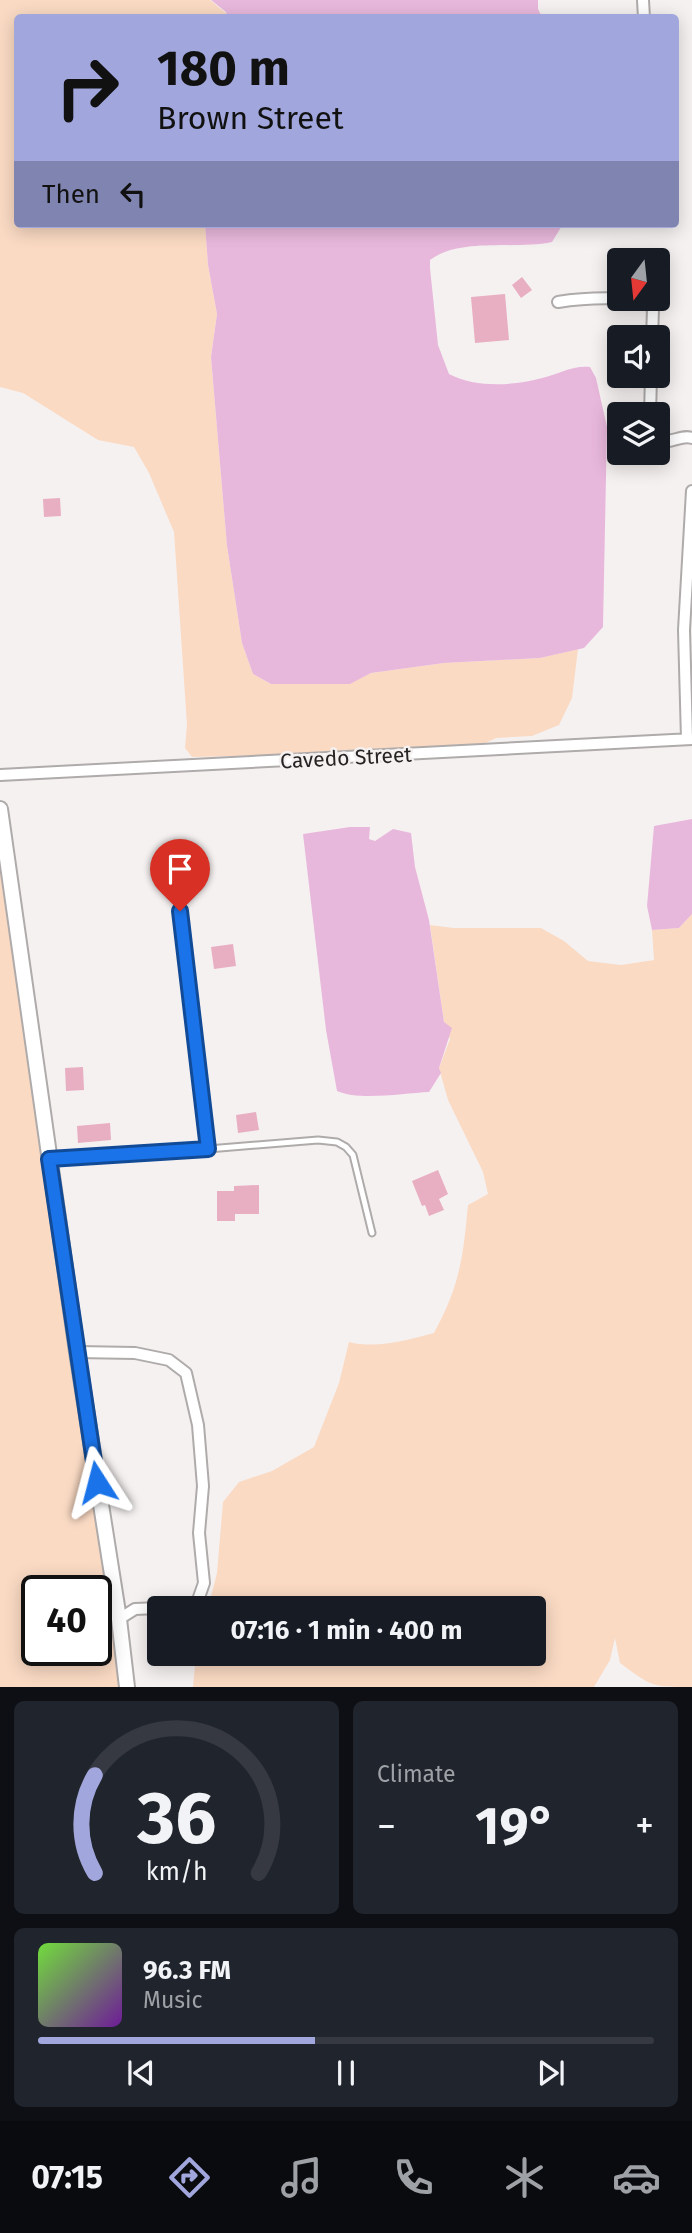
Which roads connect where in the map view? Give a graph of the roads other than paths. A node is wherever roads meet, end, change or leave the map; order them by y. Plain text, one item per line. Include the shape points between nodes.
1 (558, 302) dead end
2 (652, 325) edge
3 (692, 438) edge
4 (670, 440) edge
5 (692, 491) edge
6 (690, 739) edge
7 (0, 775) edge
8 (0, 809) edge
9 (180, 911) dead end
10 (208, 1149) junction
11 (49, 1159) junction
12 (372, 1233) dead end
13 (77, 1352) junction
14 (199, 1596) edge
15 (147, 1608) edge
16 (119, 1619) junction
17 (127, 1687) edge

1 - 2 street via 646,303 653,310
3 - 4 street
5 - 6 street via 684,630
6 - 7 street, Cavedo Street
8 - 11 street
9 - 10 street
10 - 11 street
10 - 12 lane via 337,1142 353,1155
11 - 13 street
13 - 14 street via 135,1353 169,1360 186,1373 198,1424 203,1486 199,1533 204,1583
13 - 16 street
15 - 16 street via 135,1609
16 - 17 street

